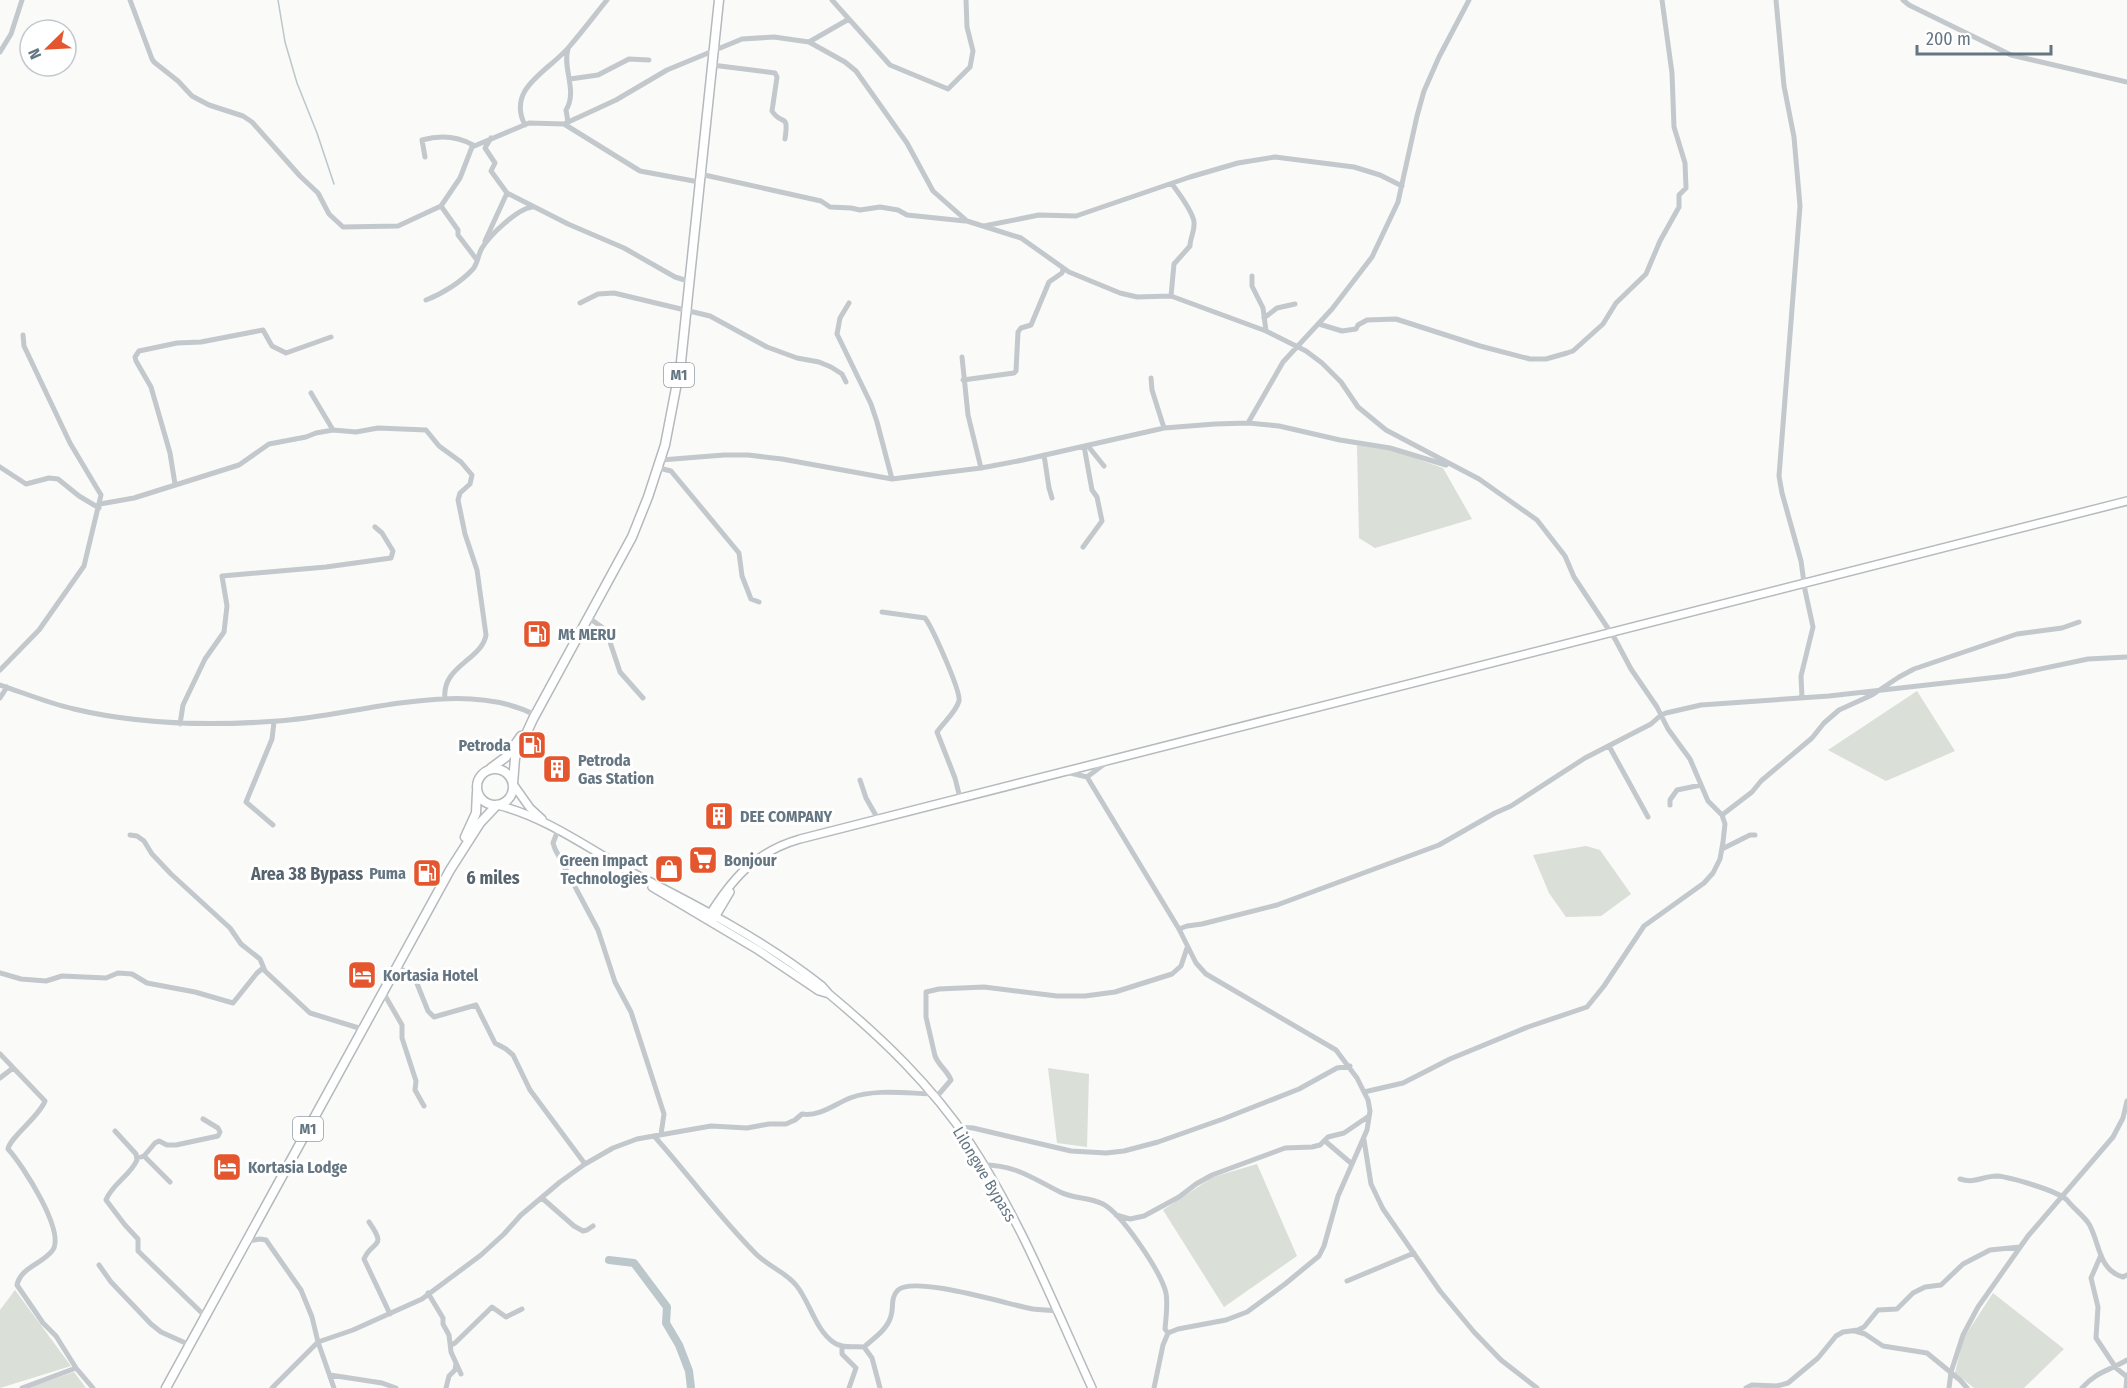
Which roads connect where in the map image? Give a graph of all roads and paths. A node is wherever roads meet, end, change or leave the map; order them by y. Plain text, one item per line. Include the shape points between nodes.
1 (22, 0) edge
2 (130, 0) edge
3 (607, 0) edge
4 (718, 0) edge
5 (832, 0) edge
6 (966, 0) edge
7 (1469, 0) edge
8 (1662, 0) edge
9 (1776, 0) edge
10 (1903, 0) edge
11 (849, 19) junction
12 (809, 42) junction
13 (569, 47) junction
14 (713, 51) junction
15 (0, 52) edge
16 (649, 60) dead end
17 (712, 65) junction
18 (570, 78) junction
19 (2127, 82) edge
20 (566, 123) junction
21 (525, 125) junction
22 (491, 138) junction
23 (785, 139) dead end
24 (473, 145) junction
25 (425, 157) dead end
26 (699, 178) junction
27 (1172, 184) junction
28 (1402, 186) junction
29 (507, 193) junction
30 (441, 206) junction
31 (534, 207) junction
32 (967, 221) junction
33 (983, 226) junction
34 (482, 248) junction
35 (477, 260) junction
36 (1063, 269) junction
37 (1252, 276) dead end
38 (688, 281) junction
39 (1171, 296) junction
40 (426, 300) dead end
41 (580, 303) dead end
42 (849, 303) dead end
43 (1294, 304) dead end
44 (686, 309) junction
45 (1264, 318) junction
46 (1319, 324) junction
47 (1266, 331) junction
48 (23, 335) dead end
49 (331, 337) dead end
50 (1297, 347) junction
51 (962, 357) dead end
52 (1151, 378) dead end
53 (963, 380) junction
54 (846, 382) dead end
55 (311, 393) dead end
56 (1248, 423) junction
57 (1164, 428) junction
58 (333, 430) junction
59 (1086, 446) junction
60 (1044, 455) junction
61 (660, 464) junction
62 (1450, 465) junction
63 (1104, 466) dead end
64 (0, 467) edge
65 (981, 468) junction
66 (892, 478) junction
67 (175, 484) junction
68 (1052, 498) dead end
69 (2127, 501) edge
70 (99, 506) junction
71 (375, 527) dead end
72 (1083, 547) dead end
73 (1804, 584) junction
74 (759, 602) dead end
75 (882, 612) dead end
76 (589, 618) junction
77 (2079, 622) dead end
78 (1611, 633) junction
79 (2127, 657) edge
80 (0, 670) edge
81 (0, 685) edge
82 (7, 687) junction
83 (1879, 691) junction
84 (0, 698) edge
85 (643, 698) dead end
86 (1802, 698) junction
87 (445, 699) junction
88 (1661, 715) junction
89 (534, 717) junction
90 (274, 722) junction
91 (180, 724) junction
92 (1609, 746) junction
93 (1112, 759) junction
94 (489, 769) junction
95 (1064, 772) junction
96 (1087, 777) junction
97 (860, 780) dead end
98 (513, 784) junction
99 (1701, 785) junction
100 (477, 789) junction
101 (960, 798) junction
102 (497, 805) junction
103 (1670, 805) dead end
104 (1722, 815) junction
105 (1648, 817) dead end
106 (878, 819) junction
107 (273, 825) dead end
108 (554, 828) junction
109 (130, 835) dead end
110 (1755, 835) dead end
111 (1722, 849) junction
112 (450, 870) junction
113 (637, 875) junction
114 (686, 900) junction
115 (721, 902) junction
116 (711, 918) junction
117 (732, 926) junction
118 (1179, 929) junction
119 (1187, 948) junction
120 (397, 967) junction
121 (263, 968) junction
122 (0, 973) edge
123 (383, 992) junction
124 (829, 994) junction
125 (362, 1029) junction
126 (0, 1054) edge
127 (1350, 1066) junction
128 (13, 1068) junction
129 (0, 1078) edge
130 (1364, 1092) junction
131 (932, 1094) junction
132 (2127, 1101) edge
133 (424, 1106) dead end
134 (1369, 1116) junction
135 (203, 1119) dead end
136 (958, 1127) junction
137 (115, 1131) dead end
138 (662, 1134) junction
139 (654, 1136) junction
140 (1364, 1138) junction
141 (1325, 1141) junction
142 (144, 1156) junction
143 (137, 1160) junction
144 (585, 1164) junction
145 (1352, 1164) junction
146 (984, 1165) junction
147 (1960, 1179) dead end
148 (170, 1182) dead end
149 (2062, 1197) junction
150 (542, 1198) junction
151 (1116, 1215) junction
152 (369, 1222) dead end
153 (593, 1226) dead end
154 (247, 1241) junction
155 (2020, 1247) junction
156 (1414, 1253) junction
157 (2101, 1256) junction
158 (99, 1265) dead end
159 (2127, 1275) edge
160 (1347, 1281) dead end
161 (428, 1293) junction
162 (522, 1309) dead end
163 (1057, 1311) junction
164 (390, 1314) junction
165 (206, 1317) junction
166 (1855, 1331) junction
167 (1168, 1333) junction
168 (318, 1342) junction
169 (190, 1345) junction
170 (451, 1345) junction
171 (842, 1347) junction
172 (864, 1347) junction
173 (2127, 1360) edge
174 (456, 1362) junction
175 (2115, 1367) junction
176 (76, 1368) junction
177 (1951, 1372) junction
178 (461, 1374) dead end
179 (330, 1375) junction
180 (2127, 1376) edge
181 (373, 1385) edge
182 (2084, 1386) edge
183 (1777, 1387) edge
184 (22, 1388) edge
185 (93, 1388) edge
186 (166, 1388) edge
187 (272, 1388) edge
188 (334, 1388) edge
189 (396, 1388) edge
190 (446, 1388) edge
191 (849, 1388) edge
192 (880, 1388) edge
193 (1092, 1388) edge
194 (1154, 1388) edge
195 (1537, 1388) edge
196 (1746, 1388) edge
197 (1949, 1388) edge
198 (1967, 1388) edge
199 (2092, 1388) edge
200 (2126, 1388) edge

1 - 15 street via 11,34
2 - 30 street via 154,62 192,96 252,122 318,193 340,225 398,226
3 - 13 street
4 - 14 highway, M1
5 - 11 street
6 - 11 street via 973,51 970,67 948,89 890,64
7 - 28 street via 1424,91
8 - 46 street via 1672,73 1674,127 1685,163 1686,188 1679,195 1679,207 1646,274 1616,303 1594,333 1573,351 1537,360 1396,319 1367,320 1356,329 1342,332
9 - 73 street via 1800,206 1779,476
10 - 19 street via 2011,55
11 - 12 street
12 - 14 street via 754,38
12 - 32 street via 856,71 907,143 933,191
13 - 18 street via 566,60
13 - 21 street via 537,75 522,96 519,110
14 - 17 highway, M1
14 - 20 street via 667,70
16 - 18 street via 629,59 598,75
17 - 23 street via 775,73 772,111 787,124
17 - 26 highway, M1
18 - 20 street
20 - 21 street
20 - 26 street via 640,171
21 - 22 street
22 - 24 street
22 - 29 street via 486,148 495,163 491,171
24 - 25 street via 454,138 431,137 422,140
24 - 30 street via 456,184
26 - 32 street via 821,201 830,207 879,207 907,215
26 - 38 highway, M1
27 - 28 street via 1275,157 1354,167
27 - 33 street via 1076,216 1039,215
27 - 39 street via 1194,219 1190,246 1174,264
28 - 46 street via 1394,215 1372,257
29 - 31 street
29 - 34 street
30 - 35 street
31 - 34 street via 522,210
31 - 38 street
32 - 33 street
33 - 36 street via 1021,238
34 - 35 street
35 - 40 street via 473,269 454,284
36 - 39 street via 1126,295
36 - 53 street via 1049,282 1031,325 1018,332 1016,371
37 - 45 street
38 - 44 highway, M1
39 - 47 street
41 - 44 street via 605,292
42 - 66 street via 837,334 878,422
43 - 45 street via 1277,308
44 - 54 street via 710,316 767,347 831,367
44 - 61 highway, M1 via 676,394
45 - 47 street
46 - 50 street
47 - 50 street
48 - 70 street via 24,346 70,443 101,495
49 - 67 street via 286,353 272,346 263,330 139,351 135,357 151,387
50 - 56 street via 1283,362
50 - 62 street via 1322,363 1358,406 1386,430
51 - 53 street
52 - 57 street
53 - 65 street
55 - 58 street
56 - 57 street
56 - 62 street via 1390,448
57 - 59 street
58 - 67 street via 269,444 239,465
58 - 87 street via 422,429 471,472 470,483 458,500 477,570 486,635 485,642 448,681
59 - 60 street
59 - 63 street
59 - 72 street via 1092,490 1102,521
60 - 65 street
60 - 68 street
61 - 66 street via 748,455
61 - 74 street via 671,471 739,553 751,599
61 - 76 highway, M1 via 637,527
62 - 78 street via 1479,479 1544,527
64 - 70 street via 26,484 58,479
65 - 66 street
67 - 70 street
69 - 73 main road
70 - 80 street via 79,574 39,630
71 - 91 street via 393,551 391,558 222,576 227,606 224,632 205,659 183,705
73 - 78 main road
73 - 86 street via 1813,627 1801,676
75 - 101 street via 925,618 950,671 959,698 938,732
76 - 85 street via 606,630 620,672
76 - 89 highway, M1
77 - 83 street via 2017,634 1962,652 1914,669
78 - 88 street
78 - 93 main road
79 - 83 street via 2088,659 2007,676
81 - 82 street
82 - 84 street
82 - 91 street via 79,710
83 - 86 street
83 - 104 street via 1839,710
86 - 88 street via 1701,705
87 - 89 street via 520,707
87 - 90 street
88 - 92 street
88 - 99 street via 1690,759
89 - 94 highway, M1 via 506,757
89 - 98 highway, M1 via 515,758
90 - 91 street
90 - 107 street via 268,749 246,802
92 - 105 street
92 - 118 street via 1439,846 1277,905
93 - 95 main road
93 - 96 street
94 - 98 highway via 504,771
94 - 100 highway, M1 via 480,777
95 - 96 street
95 - 101 main road
96 - 118 street
97 - 106 street
98 - 102 highway, M1 via 511,796
98 - 108 main road, Lilongwe Bypass via 530,808
99 - 103 street via 1677,790
99 - 104 street via 1708,801
100 - 102 highway via 484,801
100 - 112 highway, M1 via 476,813
101 - 106 main road
102 - 108 main road, Lilongwe Bypass
102 - 112 highway, M1 via 485,815
104 - 111 street
106 - 115 main road via 779,845 740,874
108 - 113 main road, Lilongwe Bypass
108 - 138 street via 555,849 598,930 615,982 631,1012 664,1114
109 - 121 street via 144,841 171,874 260,959
110 - 111 street
111 - 130 street via 1709,879 1646,924 1587,1007 1450,1059 1403,1083
112 - 120 highway, M1
113 - 114 main road, Lilongwe Bypass
113 - 116 main road, Lilongwe Bypass
114 - 115 main road via 702,906
114 - 116 main road, Lilongwe Bypass
115 - 116 main road
115 - 117 main road via 725,918
116 - 117 main road, Lilongwe Bypass
116 - 124 main road, Lilongwe Bypass
117 - 124 main road, Lilongwe Bypass via 803,971
118 - 119 street
119 - 127 street via 1206,974 1324,1041
119 - 131 street via 1172,974 1115,992 1057,996 984,987 926,992 926,1017 934,1056 951,1080 939,1094
120 - 123 highway, M1
120 - 144 street via 414,976 434,1017 476,1005 495,1042 513,1055 530,1090
121 - 122 street via 233,1003 147,983 132,974 118,973 106,978 62,976 46,981
121 - 125 street via 310,1013
123 - 125 highway, M1
123 - 133 street via 402,1025 415,1090
124 - 131 main road, Lilongwe Bypass via 884,1042
125 - 154 highway, M1
126 - 128 street
127 - 130 street
127 - 136 street via 1337,1068 1299,1089 1223,1119 1124,1151 1071,1151
128 - 129 street
128 - 176 street via 45,1101 8,1149 48,1214 56,1241 50,1254 24,1273 16,1285
130 - 134 street
131 - 136 main road, Lilongwe Bypass
131 - 138 street via 872,1094 851,1098 812,1115 802,1114 786,1124 711,1126
132 - 149 street via 2113,1137
134 - 140 street
134 - 141 street
135 - 142 street via 218,1128 218,1136 176,1145 159,1141
136 - 146 main road, Lilongwe Bypass
137 - 143 street
138 - 139 street
139 - 144 street via 627,1142
139 - 171 street via 758,1256 794,1283 830,1341
140 - 145 street
140 - 156 street via 1375,1195
141 - 145 street
141 - 151 street via 1312,1147 1285,1148 1212,1175 1144,1216 1130,1219
142 - 143 street
142 - 148 street
143 - 165 street via 106,1200 138,1239 138,1251
144 - 150 street
145 - 167 street via 1333,1209 1324,1246 1311,1263 1247,1312
146 - 151 street via 1014,1168 1070,1197 1103,1204
146 - 163 main road, Lilongwe Bypass
147 - 149 street via 1969,1182 2010,1178
149 - 155 street
149 - 157 street via 2088,1223
150 - 153 street via 578,1229
150 - 161 street via 481,1255
151 - 167 street via 1161,1278 1167,1299
152 - 164 street via 378,1240 364,1259
154 - 165 highway, M1
154 - 168 street via 266,1240 301,1290
155 - 166 street via 1990,1250 1964,1264 1941,1285 1913,1293 1897,1309 1878,1310 1864,1327
155 - 177 street via 1967,1326
156 - 160 street
156 - 195 street via 1474,1332
157 - 159 street via 2112,1272
157 - 175 street via 2091,1278 2098,1307 2096,1333 2098,1343
158 - 169 street via 151,1324
161 - 164 street
161 - 170 street via 443,1318
162 - 170 street via 506,1317 492,1307
163 - 172 street via 941,1288 905,1287 893,1295 891,1316 883,1330
163 - 193 main road, Lilongwe Bypass
164 - 168 street
165 - 169 highway, M1
166 - 177 street via 1883,1346 1927,1353
166 - 183 street via 1836,1336 1809,1367
167 - 194 street
168 - 179 street
168 - 187 street
169 - 186 highway, M1
170 - 174 street
171 - 172 street
171 - 191 street via 842,1354 856,1368
172 - 192 street via 872,1358
173 - 175 street
174 - 178 street
174 - 190 street
175 - 180 street
175 - 182 street via 2094,1376
176 - 184 street
176 - 185 street
177 - 197 street
177 - 198 street
179 - 181 street
179 - 188 street
180 - 200 street
181 - 189 street
182 - 199 street
183 - 196 street

